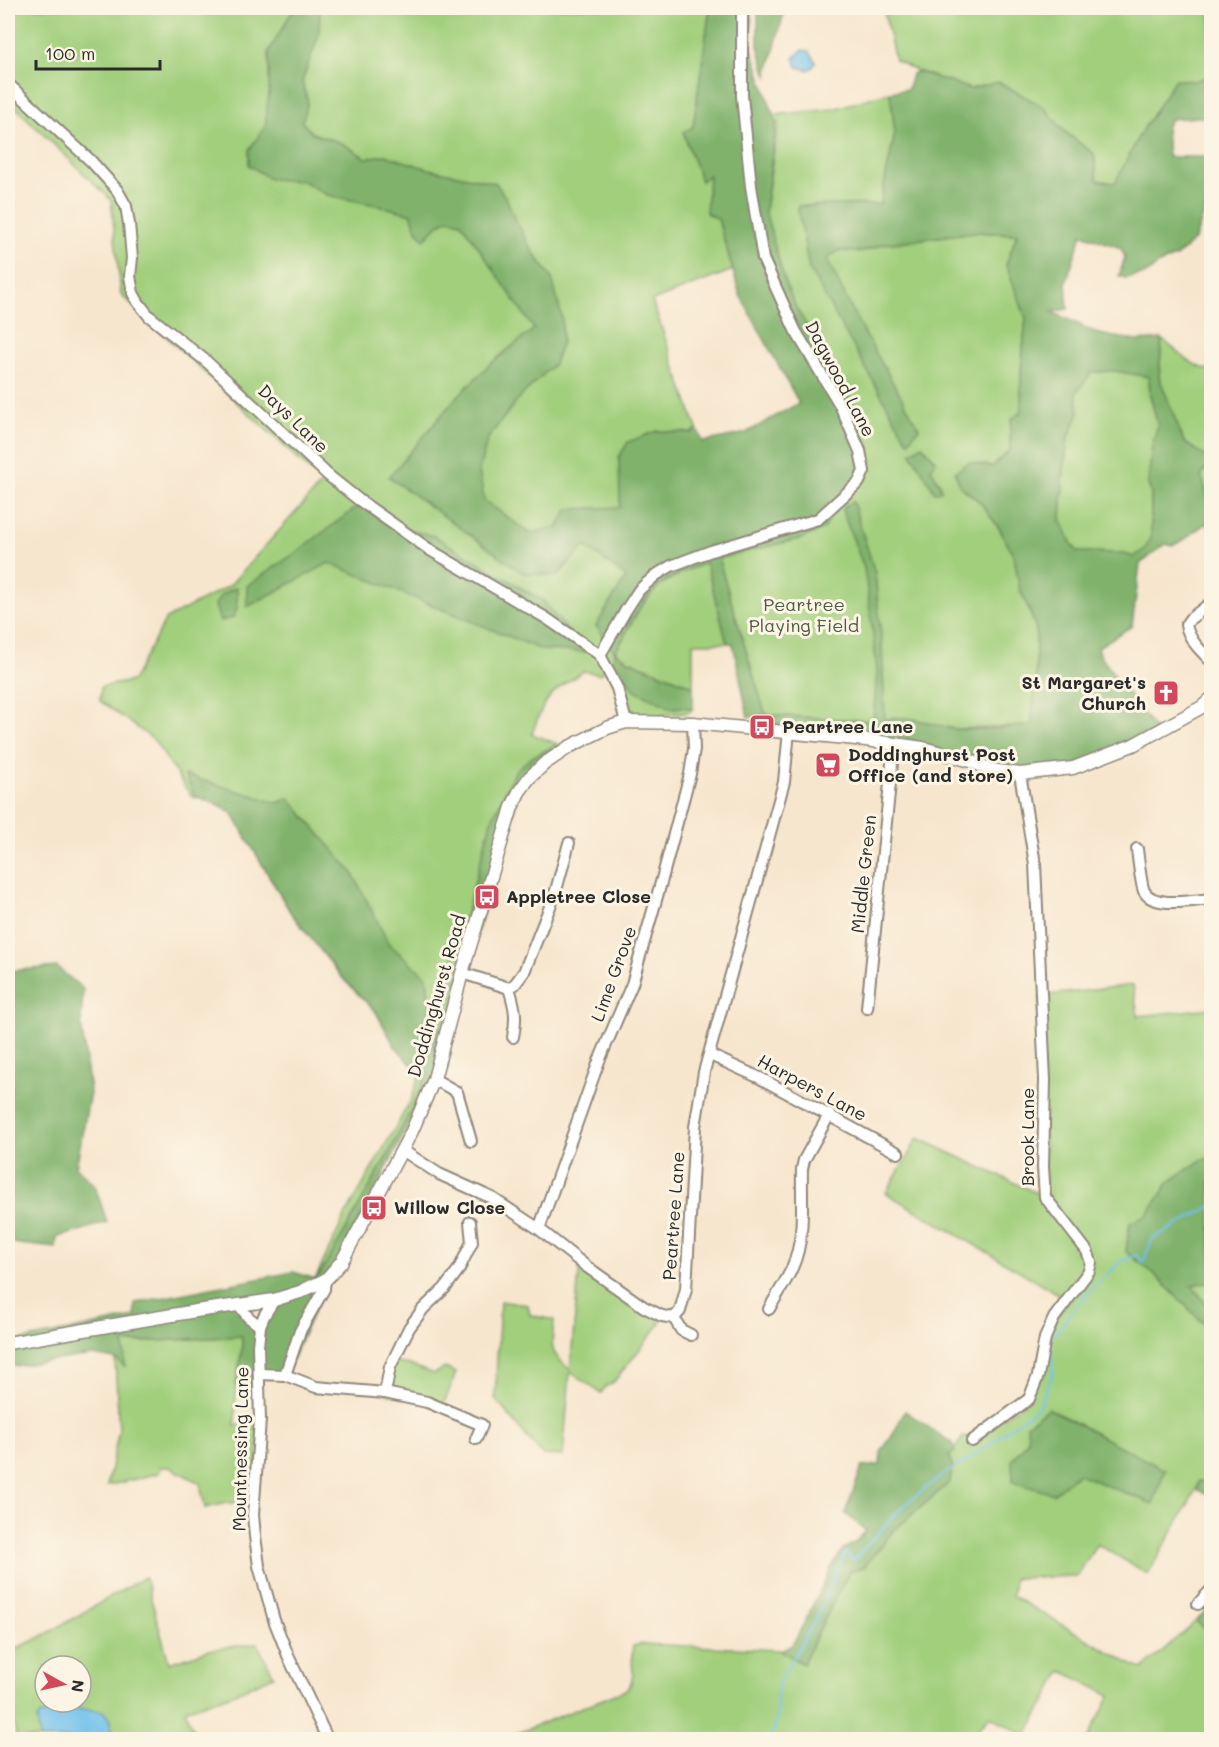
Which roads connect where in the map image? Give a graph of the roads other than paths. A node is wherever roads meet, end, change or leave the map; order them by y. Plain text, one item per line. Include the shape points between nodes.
1 (742, 8) edge
2 (8, 84) edge
3 (1212, 602) edge
4 (600, 655) junction
5 (1212, 662) edge
6 (1212, 698) edge
7 (626, 722) junction
8 (693, 723) junction
9 (789, 731) junction
10 (894, 744) junction
11 (1020, 774) junction
12 (568, 843) dead end
13 (1137, 849) dead end
14 (1212, 899) edge
15 (462, 973) junction
16 (509, 988) junction
17 (867, 1008) dead end
18 (513, 1037) dead end
19 (710, 1055) junction
20 (434, 1078) junction
21 (829, 1115) junction
22 (471, 1142) dead end
23 (402, 1150) junction
24 (898, 1153) dead end
25 (470, 1222) dead end
26 (539, 1229) junction
27 (325, 1280) junction
28 (274, 1300) junction
29 (239, 1305) junction
30 (769, 1310) dead end
31 (674, 1318) junction
32 (260, 1326) junction
33 (691, 1335) dead end
34 (8, 1343) edge
35 (259, 1374) junction
36 (285, 1375) junction
37 (385, 1393) junction
38 (476, 1439) dead end
39 (972, 1441) dead end
40 (1212, 1589) edge
41 (1198, 1605) dead end
42 (328, 1740) edge

1 - 4 street, Dagwood Lane via 742,96 751,186 764,259 795,330 840,405 860,451 864,471 859,482 818,519 711,551 657,575 639,590
2 - 4 street, Days Lane via 117,190 126,206 129,224 134,293 149,316 206,360 359,500 430,550 546,618
3 - 5 street via 1186,625 1193,641
4 - 7 street, Days Lane via 617,688
6 - 11 street, Doddinghurst Road via 1132,746 1073,768
7 - 8 street, Doddinghurst Road
7 - 15 street, Doddinghurst Road via 568,747 544,764 519,792
8 - 9 street, Doddinghurst Road
8 - 26 street, Lime Grove via 690,774 632,984 599,1061
9 - 10 street, Doddinghurst Road
9 - 19 street, Peartree Lane via 784,782
10 - 11 street, Doddinghurst Road
10 - 17 street, Middle Green
11 - 39 street, Brook Lane via 1035,864 1045,1080 1045,1197 1087,1251 1091,1262 1089,1271 1054,1318 1029,1399
12 - 16 street via 555,894 524,972
13 - 14 street via 1144,891 1154,901
15 - 16 street
15 - 20 street, Doddinghurst Road
16 - 18 street via 516,1008
19 - 21 street, Harpers Lane
19 - 31 street, Peartree Lane via 696,1126 686,1289
20 - 22 street via 457,1092
20 - 23 street, Doddinghurst Road
21 - 24 street, Harpers Lane
21 - 30 street via 804,1160 797,1250 793,1266
23 - 26 street via 439,1174 492,1198
23 - 27 street, Doddinghurst Road via 342,1261
25 - 37 street via 472,1242 459,1269 409,1328 390,1367
26 - 31 street via 644,1307
27 - 28 street, Doddinghurst Road
27 - 36 street via 324,1289 300,1331
28 - 29 street, Doddinghurst Road
28 - 32 street, Mountnessing Lane
29 - 32 street
29 - 34 street, Doddinghurst Road
31 - 33 street via 681,1330
32 - 35 street, Mountnessing Lane
35 - 36 street
35 - 42 street, Mountnessing Lane via 253,1515 259,1566 289,1658
36 - 37 street via 316,1387
37 - 38 street via 427,1402 482,1425
40 - 41 street

